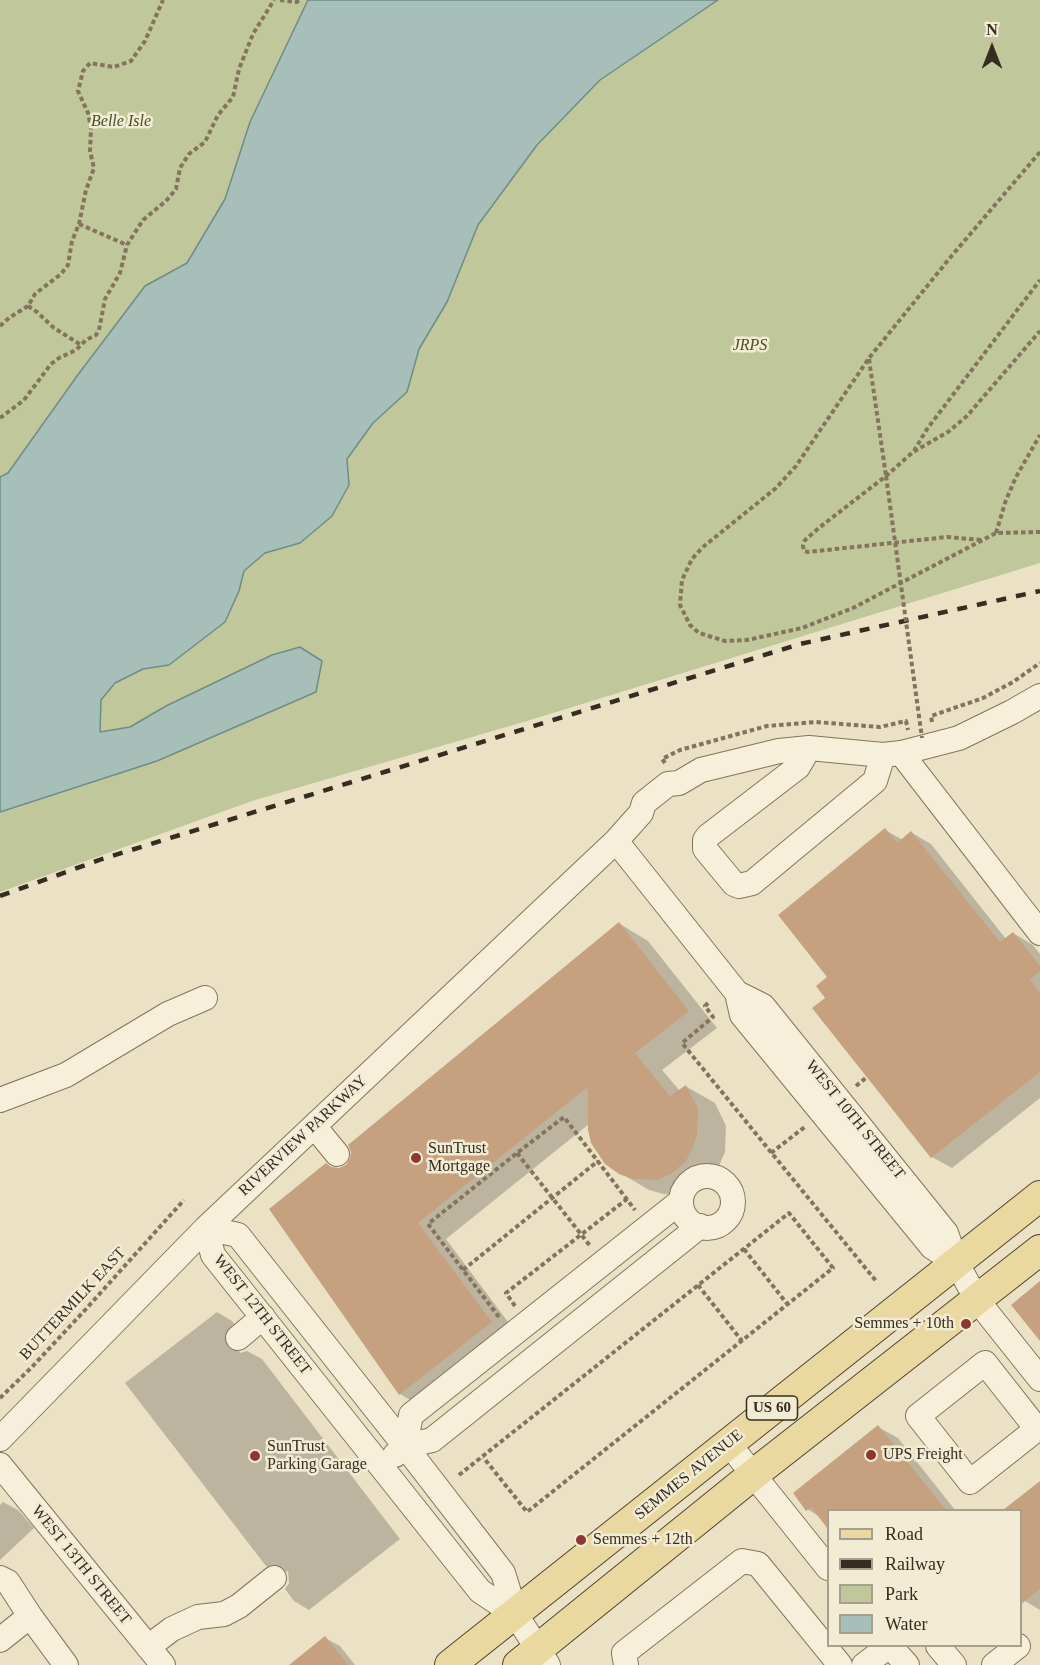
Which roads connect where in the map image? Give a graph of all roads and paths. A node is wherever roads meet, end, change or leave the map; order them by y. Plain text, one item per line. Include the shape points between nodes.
1 (163, 0) edge
2 (274, 0) edge
3 (280, 0) edge
4 (302, 0) edge
5 (1040, 152) edge
6 (79, 224) junction
7 (128, 245) junction
8 (1040, 280) edge
9 (28, 306) junction
10 (0, 326) edge
11 (1040, 331) edge
12 (81, 345) junction
13 (869, 358) junction
14 (0, 418) edge
15 (1040, 435) edge
16 (913, 452) junction
17 (886, 476) junction
18 (1040, 532) edge
19 (996, 533) junction
20 (983, 541) junction
21 (1040, 663) edge
22 (1040, 696) edge
23 (933, 726) dead end
24 (928, 737) dead end
25 (922, 738) junction
26 (902, 747) junction
27 (809, 748) junction
28 (673, 774) junction
29 (615, 841) junction
30 (1040, 933) edge
31 (205, 998) dead end
32 (708, 1003) dead end
33 (867, 1077) dead end
34 (855, 1086) dead end
35 (0, 1100) edge
36 (807, 1125) dead end
37 (314, 1126) junction
38 (517, 1153) junction
39 (771, 1153) junction
40 (337, 1154) dead end
41 (598, 1161) junction
42 (1040, 1196) edge
43 (552, 1197) junction
44 (627, 1199) junction
45 (184, 1200) dead end
46 (681, 1201) junction
47 (700, 1226) junction
48 (648, 1227) junction
49 (206, 1228) junction
50 (581, 1235) junction
51 (586, 1240) dead end
52 (744, 1249) junction
53 (1040, 1250) edge
54 (956, 1262) junction
55 (464, 1270) junction
56 (876, 1281) dead end
57 (698, 1285) junction
58 (977, 1300) junction
59 (788, 1305) junction
60 (519, 1311) dead end
61 (263, 1317) junction
62 (504, 1324) dead end
63 (238, 1338) dead end
64 (742, 1341) junction
65 (1040, 1379) edge
66 (0, 1398) edge
67 (1039, 1428) edge
68 (0, 1439) edge
69 (728, 1443) junction
70 (405, 1446) junction
71 (483, 1457) junction
72 (0, 1465) edge
73 (382, 1467) junction
74 (754, 1474) junction
75 (459, 1475) dead end
76 (827, 1567) edge
77 (0, 1578) edge
78 (274, 1578) dead end
79 (516, 1615) junction
80 (30, 1616) junction
81 (0, 1640) edge
82 (148, 1647) junction
83 (889, 1647) edge
84 (891, 1647) edge
85 (939, 1647) edge
86 (1017, 1647) edge
87 (535, 1660) edge
88 (66, 1665) edge
89 (163, 1665) edge
90 (450, 1665) edge
91 (626, 1665) edge
92 (840, 1665) edge
93 (864, 1665) edge
94 (907, 1665) edge
95 (954, 1665) edge
96 (994, 1665) edge

1 - 6 path via 145,41 130,61 114,67 90,63 82,71 78,91 88,113 94,168
2 - 7 path via 253,34 233,97 218,115 205,142 189,154 180,168 176,189 143,220
3 - 4 path
5 - 13 path
6 - 7 path
6 - 9 path via 68,265 35,294
7 - 12 path via 120,273 105,299 99,330
8 - 16 path
9 - 10 path
9 - 12 path
11 - 16 path via 967,416
12 - 14 path via 51,363 24,400
13 - 17 path
13 - 20 path via 796,466 776,488 692,559 685,570 680,594 680,605 690,625 699,633 725,641 802,628 853,608
15 - 19 path via 1016,477
16 - 17 path
17 - 20 path via 805,540 804,550 946,537
17 - 25 path, bridge
18 - 19 path
19 - 20 path
21 - 23 path via 983,698 931,716
22 - 26 street, RIVERVIEW PARKWAY via 958,738
24 - 25 path
25 - 26 path
26 - 27 street, RIVERVIEW PARKWAY
26 - 27 street via 875,781 752,883 734,884 705,849 705,840 798,767
26 - 28 path via 906,721 880,727 788,723 680,750 662,759
26 - 30 street
27 - 28 street, RIVERVIEW PARKWAY
28 - 29 street, RIVERVIEW PARKWAY
29 - 37 street, RIVERVIEW PARKWAY
29 - 54 street, WEST 10TH STREET via 737,993 763,1006 946,1233
31 - 35 street via 168,1014 66,1075
32 - 39 path via 705,1006 713,1017 682,1042
33 - 34 path
36 - 39 path
37 - 40 street
37 - 49 street, RIVERVIEW PARKWAY
38 - 41 path via 564,1117
38 - 43 path
38 - 55 path via 428,1224
39 - 56 path
41 - 43 path
41 - 44 path
42 - 54 main road, SEMMES AVENUE / US 60
43 - 50 path
43 - 55 path
44 - 48 path
44 - 50 path
45 - 66 path, BUTTERMILK EAST
46 - 47 street via 688,1219
46 - 47 street via 685,1187 699,1177 715,1177 729,1187 733,1203 727,1218 712,1227
46 - 48 street
47 - 70 street via 432,1440
48 - 70 street via 411,1415
49 - 61 street, WEST 12TH STREET via 213,1255
49 - 68 street, RIVERVIEW PARKWAY
49 - 70 street, WEST 12TH STREET via 238,1235
50 - 51 path
50 - 60 path via 506,1293
52 - 57 path
52 - 59 path
52 - 59 path via 789,1213 833,1268
53 - 58 main road, US 60
54 - 58 street, WEST 10TH STREET
54 - 69 main road, SEMMES AVENUE / US 60
55 - 62 path
57 - 64 path
57 - 71 path
58 - 65 street, WEST 10TH STREET
58 - 74 main road, US 60
59 - 64 path
61 - 63 street
61 - 73 street, WEST 12TH STREET
64 - 71 path via 527,1512
67 - 67 street via 969,1482 918,1416 985,1363
69 - 74 street
69 - 79 main road, SEMMES AVENUE / US 60
70 - 73 street
70 - 79 street, WEST 12TH STREET via 503,1573
71 - 75 path
72 - 82 street, WEST 13TH STREET
73 - 79 street, WEST 12TH STREET via 480,1591
74 - 76 street
74 - 87 main road, US 60
77 - 80 street via 8,1582
78 - 82 street via 239,1606 224,1614 198,1617 172,1629
79 - 87 street, WEST 12TH STREET
79 - 90 main road, SEMMES AVENUE / US 60
80 - 81 street
80 - 88 street
82 - 89 street, WEST 13TH STREET
83 - 93 street
84 - 94 street
85 - 95 street
86 - 96 street
91 - 92 street via 624,1653 742,1561 758,1564

